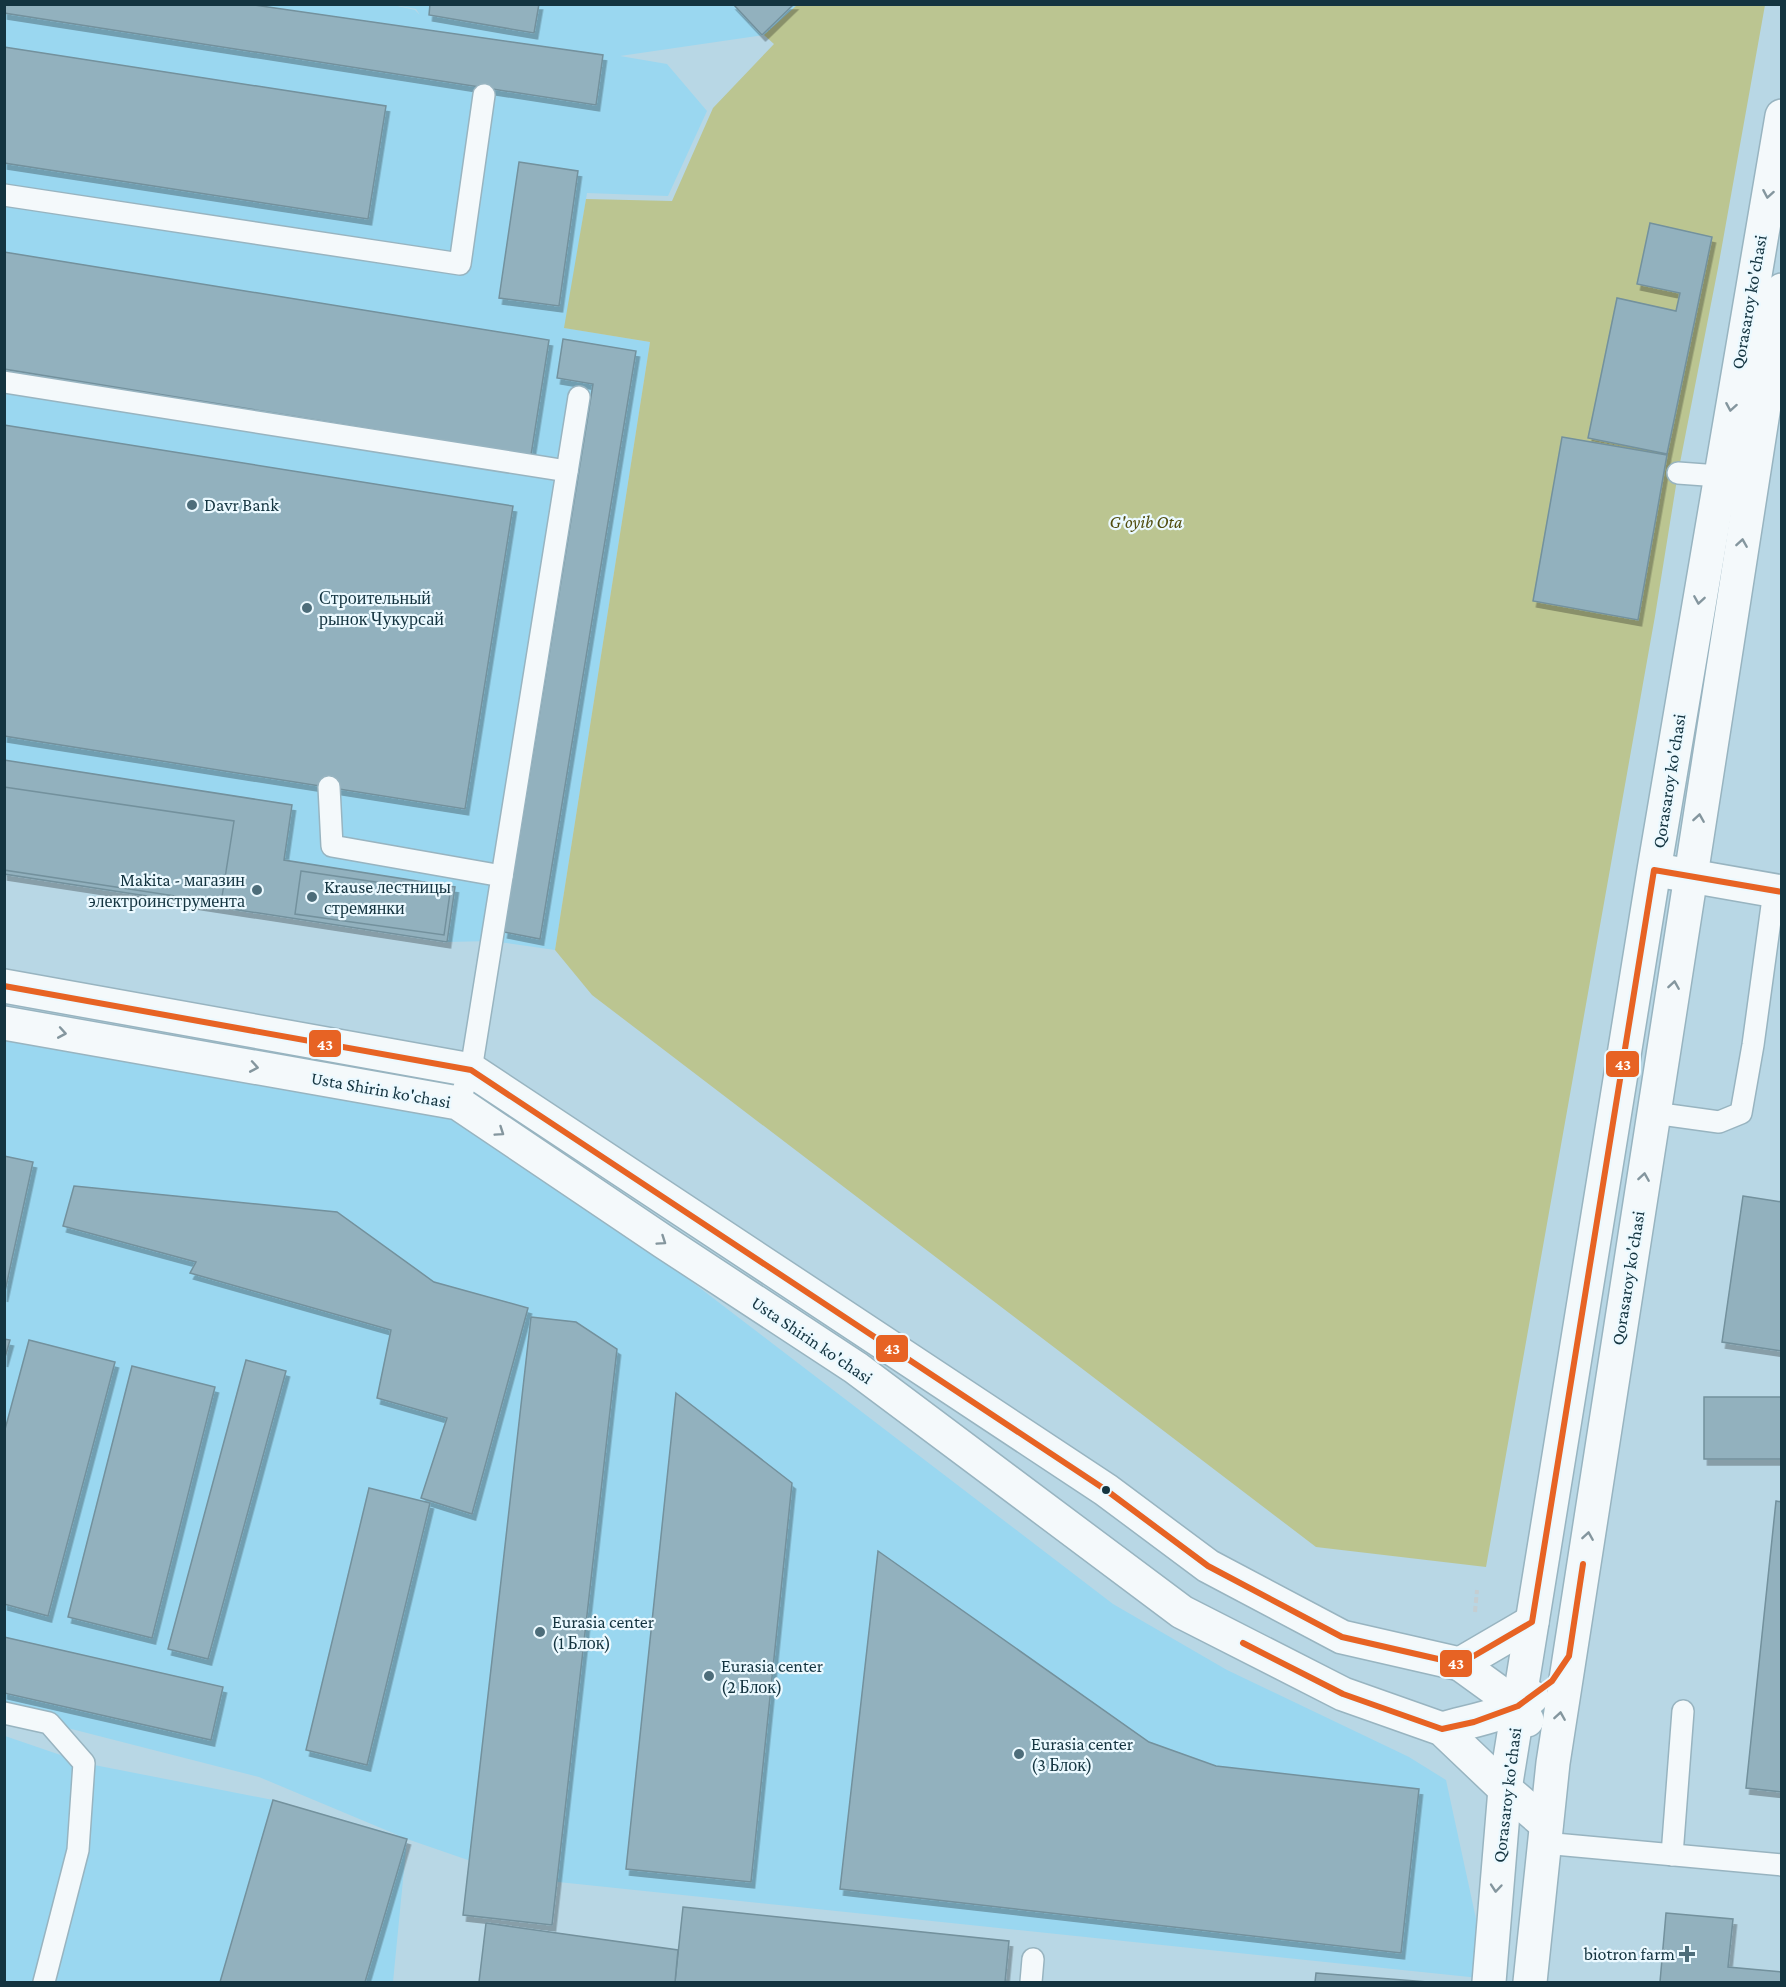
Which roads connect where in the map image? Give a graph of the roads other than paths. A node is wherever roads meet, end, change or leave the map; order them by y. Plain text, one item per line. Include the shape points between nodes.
1 (484, 95) dead end
2 (1782, 116) edge
3 (4, 195) edge
4 (1782, 290) edge
5 (1779, 323) edge
6 (4, 382) edge
7 (579, 397) dead end
8 (567, 471) junction
9 (1678, 473) dead end
10 (1719, 476) junction
11 (328, 787) dead end
12 (1654, 870) junction
13 (502, 876) junction
14 (1690, 876) junction
15 (1778, 892) edge
16 (4, 986) edge
17 (4, 1023) edge
18 (471, 1070) junction
19 (458, 1103) junction
20 (1654, 1113) junction
21 (1532, 1622) junction
22 (1569, 1656) junction
23 (1460, 1664) junction
24 (1518, 1706) junction
25 (1683, 1712) dead end
26 (4, 1713) edge
27 (1442, 1729) junction
28 (1552, 1763) junction
29 (1504, 1789) junction
30 (1545, 1833) junction
31 (1672, 1855) junction
32 (1782, 1865) edge
33 (1033, 1959) dead end
34 (44, 1983) edge
35 (1031, 1983) edge
36 (1489, 1983) edge
37 (1530, 1983) edge

1 - 3 lane via 460,264
2 -> 10 main road, Qorasaroy ko'chasi
4 - 5 main road, Qorasaroy ko'chasi
14 -> 5 main road, Qorasaroy ko'chasi
6 - 8 lane
7 - 8 lane
8 - 13 lane
9 - 10 lane
10 -> 12 main road, Qorasaroy ko'chasi
11 - 13 lane via 332,846
12 - 14 main road
12 - 21 main road, Qorasaroy ko'chasi
13 - 18 lane
14 - 15 main road
20 -> 14 main road, Qorasaroy ko'chasi
15 - 20 lane via 1741,1113 1719,1122
16 - 18 main road, Usta Shirin ko'chasi
17 -> 19 main road, Usta Shirin ko'chasi
18 - 19 lane
18 - 23 main road, Usta Shirin ko'chasi via 1106,1490 1208,1566 1342,1637
19 -> 27 main road, Usta Shirin ko'chasi via 856,1368 1182,1612 1343,1694
22 -> 20 main road, Qorasaroy ko'chasi
21 - 23 main road
21 - 24 main road, Qorasaroy ko'chasi
22 - 24 main road via 1552,1681
28 -> 22 main road, Qorasaroy ko'chasi
23 - 24 main road
24 - 27 main road via 1496,1716
24 - 28 main road
24 - 29 main road, Qorasaroy ko'chasi
25 - 31 lane
26 - 34 lane via 49,1723 84,1763 78,1850
27 - 29 main road, Usta Shirin ko'chasi
28 - 30 main road, Qorasaroy ko'chasi
29 - 30 main road, Usta Shirin ko'chasi
29 -> 36 main road, Qorasaroy ko'chasi
30 - 31 lane
30 - 37 main road, Qorasaroy ko'chasi
31 - 32 lane
33 - 35 lane

